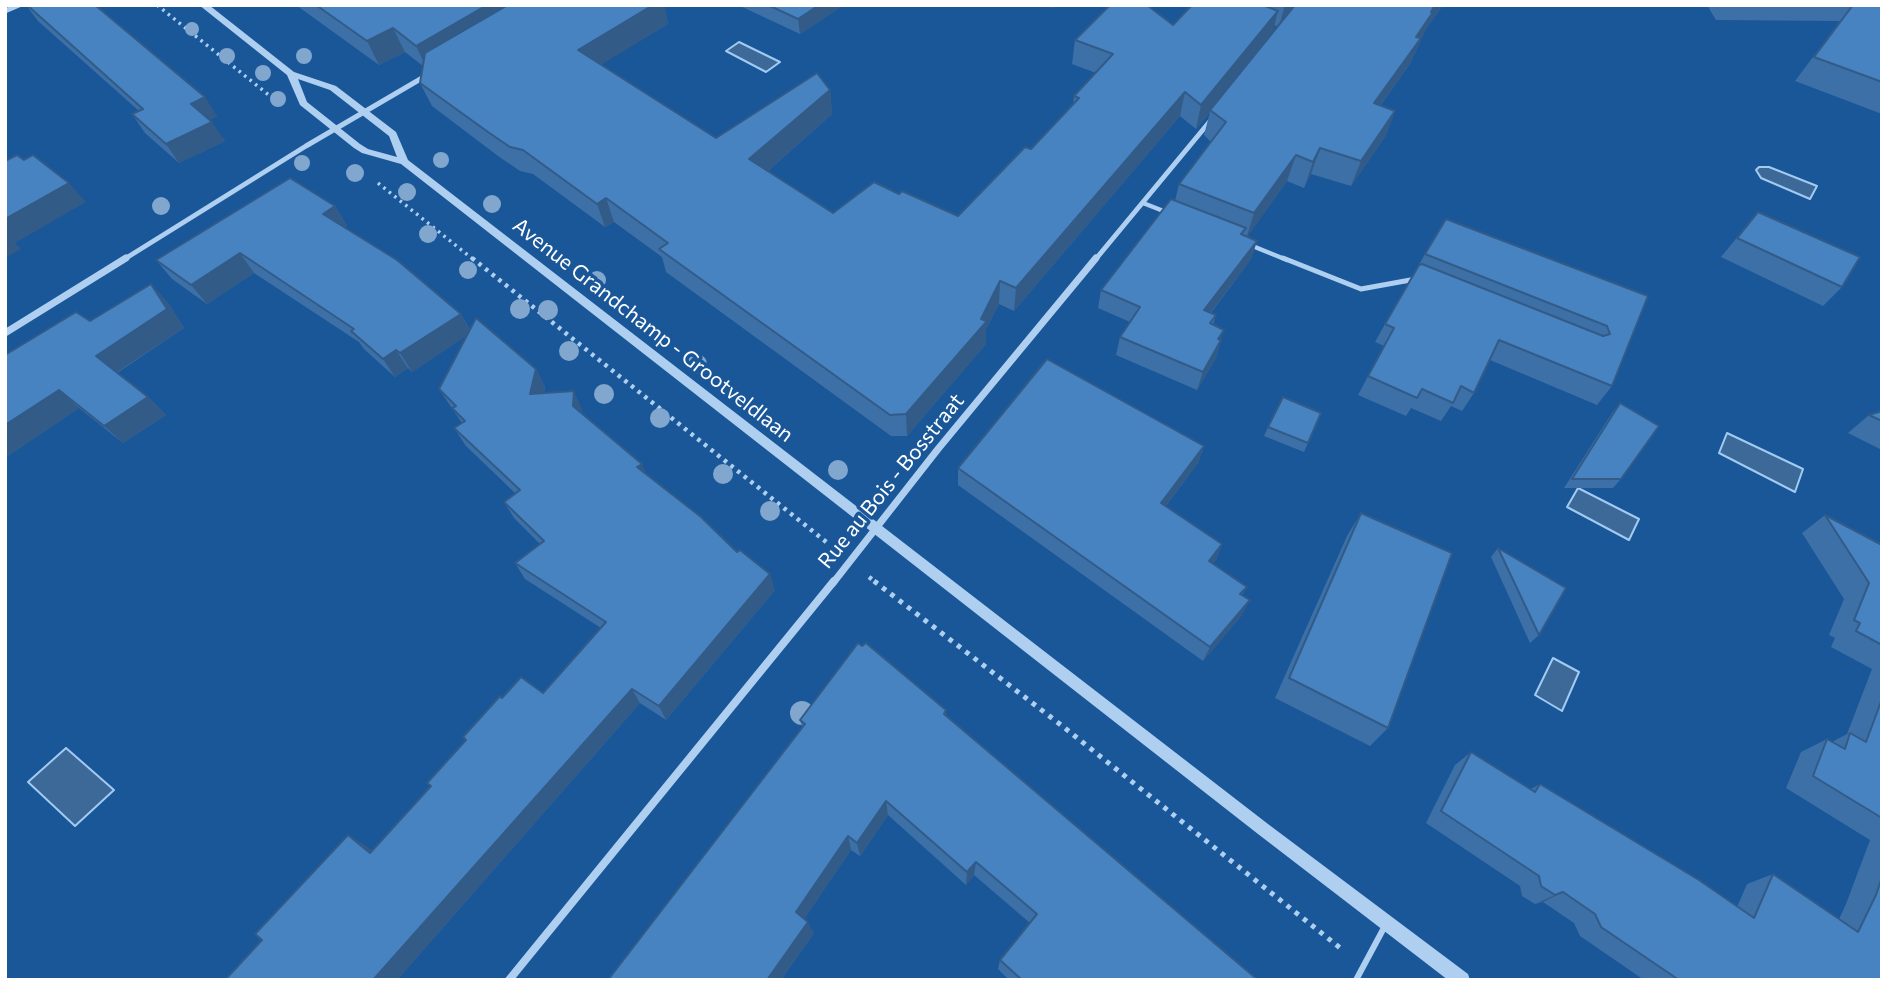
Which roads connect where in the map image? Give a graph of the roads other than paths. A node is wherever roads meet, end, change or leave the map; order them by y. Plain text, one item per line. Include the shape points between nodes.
1 (19, 5) edge
2 (203, 5) edge
3 (5, 11) edge
4 (433, 71) edge
5 (291, 74) junction
6 (363, 111) junction
7 (1213, 117) edge
8 (335, 129) junction
9 (404, 162) junction
10 (1143, 204) junction
11 (1169, 214) edge
12 (1246, 244) edge
13 (1426, 283) edge
14 (5, 333) edge
15 (877, 529) junction
16 (1387, 921) junction
17 (509, 980) edge
18 (1356, 980) edge
19 (1462, 980) edge

1 - 3 street
2 - 5 street, Avenue Grandchamp - Grootveldlaan
4 - 6 street
5 - 6 street, Avenue Grandchamp - Grootveldlaan via 333,88
5 - 8 street, Avenue Grandchamp - Grootveldlaan via 303,103
6 - 8 street
6 - 9 street, Avenue Grandchamp - Grootveldlaan via 393,134
7 - 10 street, Rue au Bois - Bosstraat
8 - 9 street, Avenue Grandchamp - Grootveldlaan via 365,151
8 - 14 street
9 - 15 street, Avenue Grandchamp - Grootveldlaan
10 - 11 lane
10 - 15 street, Rue au Bois - Bosstraat
12 - 13 lane via 1361,289 1413,278
15 - 16 street, Avenue Grandchamp - Grootveldlaan
15 - 17 street, Rue au Bois - Bosstraat
16 - 18 lane
16 - 19 street, Avenue Grandchamp - Grootveldlaan

